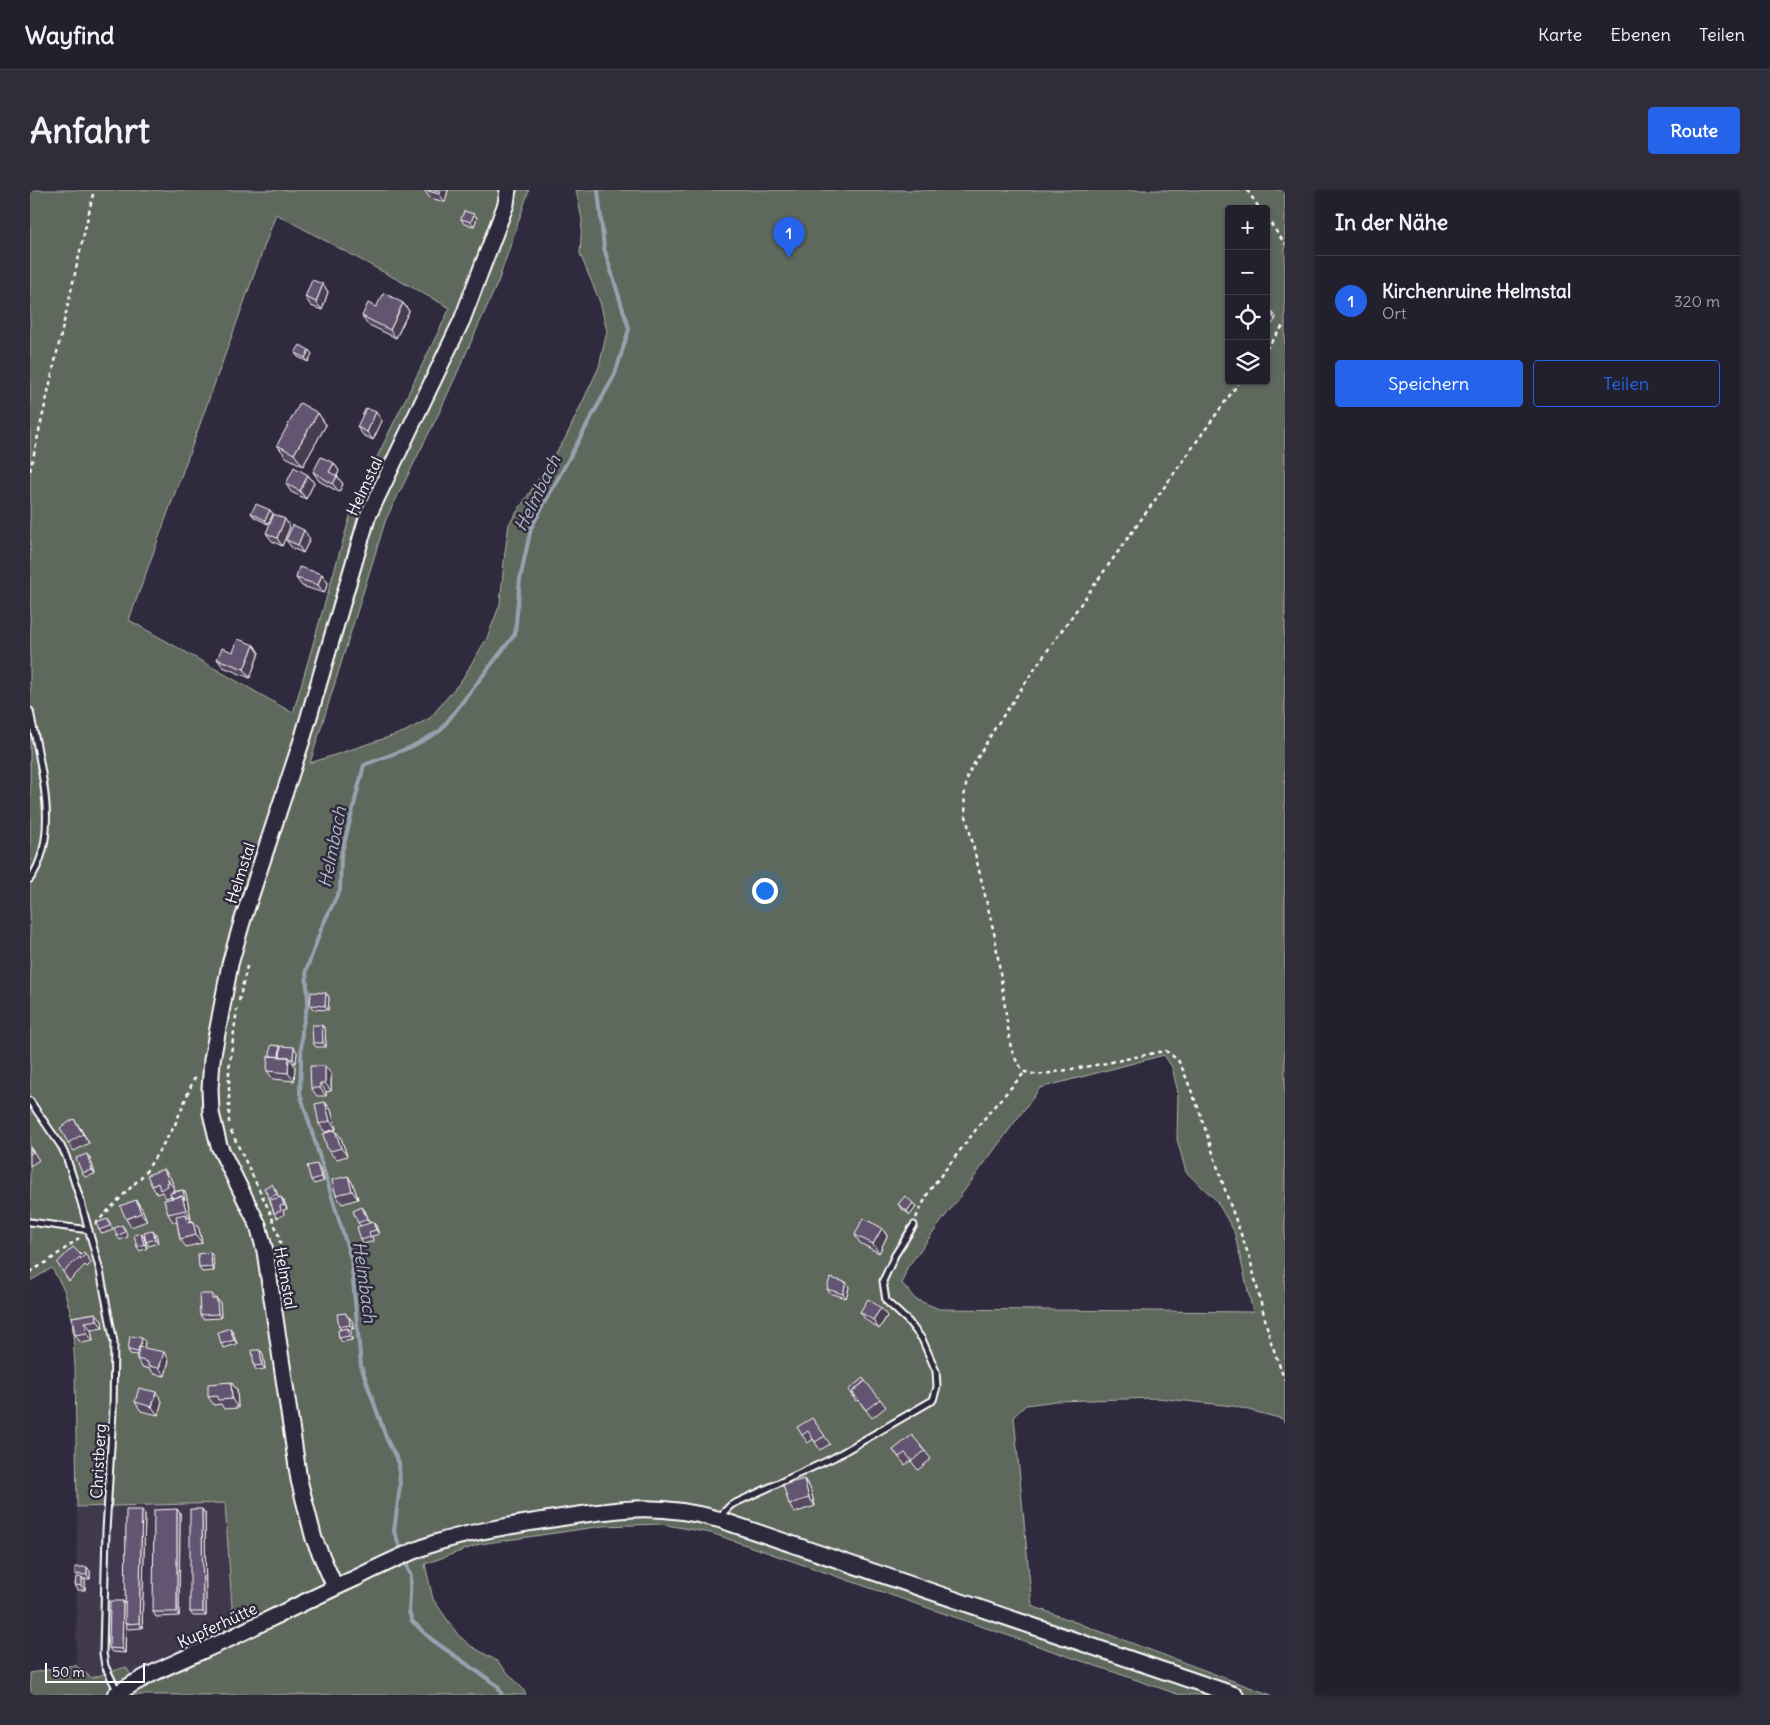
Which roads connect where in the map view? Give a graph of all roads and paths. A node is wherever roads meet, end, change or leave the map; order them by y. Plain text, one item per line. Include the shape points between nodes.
1 (94, 190) edge
2 (508, 190) edge
3 (1248, 190) edge
4 (1257, 205) edge
5 (1270, 223) edge
6 (1285, 244) edge
7 (1285, 323) edge
8 (1270, 344) edge
9 (1237, 385) edge
10 (30, 471) edge
11 (30, 711) edge
12 (30, 879) edge
13 (248, 962) dead end
14 (212, 1065) junction
15 (1026, 1072) junction
16 (30, 1101) edge
17 (217, 1143) junction
18 (30, 1222) edge
19 (914, 1225) joint
20 (89, 1230) junction
21 (30, 1272) edge
22 (1285, 1381) edge
23 (721, 1520) junction
24 (335, 1587) junction
25 (117, 1694) edge
26 (1235, 1695) edge

1 - 10 path
2 - 14 main road, Helmstal via 506,204 462,320 367,518 308,720 236,939
3 - 4 path
5 - 6 path
7 - 8 path
9 - 15 path via 1031,674 968,774 965,806 994,937 1011,1047
11 - 12 lane via 46,809 45,843
13 - 17 path via 229,1069 227,1139
14 - 17 main road, Helmstal via 211,1113
14 - 20 path via 194,1079 174,1127 145,1173
15 - 19 path via 991,1110 928,1191
15 - 22 path via 1038,1075 1166,1051 1178,1060 1199,1110 1248,1251 1270,1339
16 - 20 lane, Christberg via 66,1156
17 - 24 main road, Helmstal via 258,1225 273,1299 305,1509
18 - 20 lane
19 - 23 lane via 883,1281 886,1301 922,1339 936,1372 938,1387 933,1400 833,1458 731,1505
20 - 21 path
20 - 25 lane, Christberg via 114,1342 103,1653
23 - 24 main road, Kupferhütte via 668,1509 622,1509 485,1530 420,1549
23 - 26 main road, Kupferhütte
24 - 25 main road, Kupferhütte

